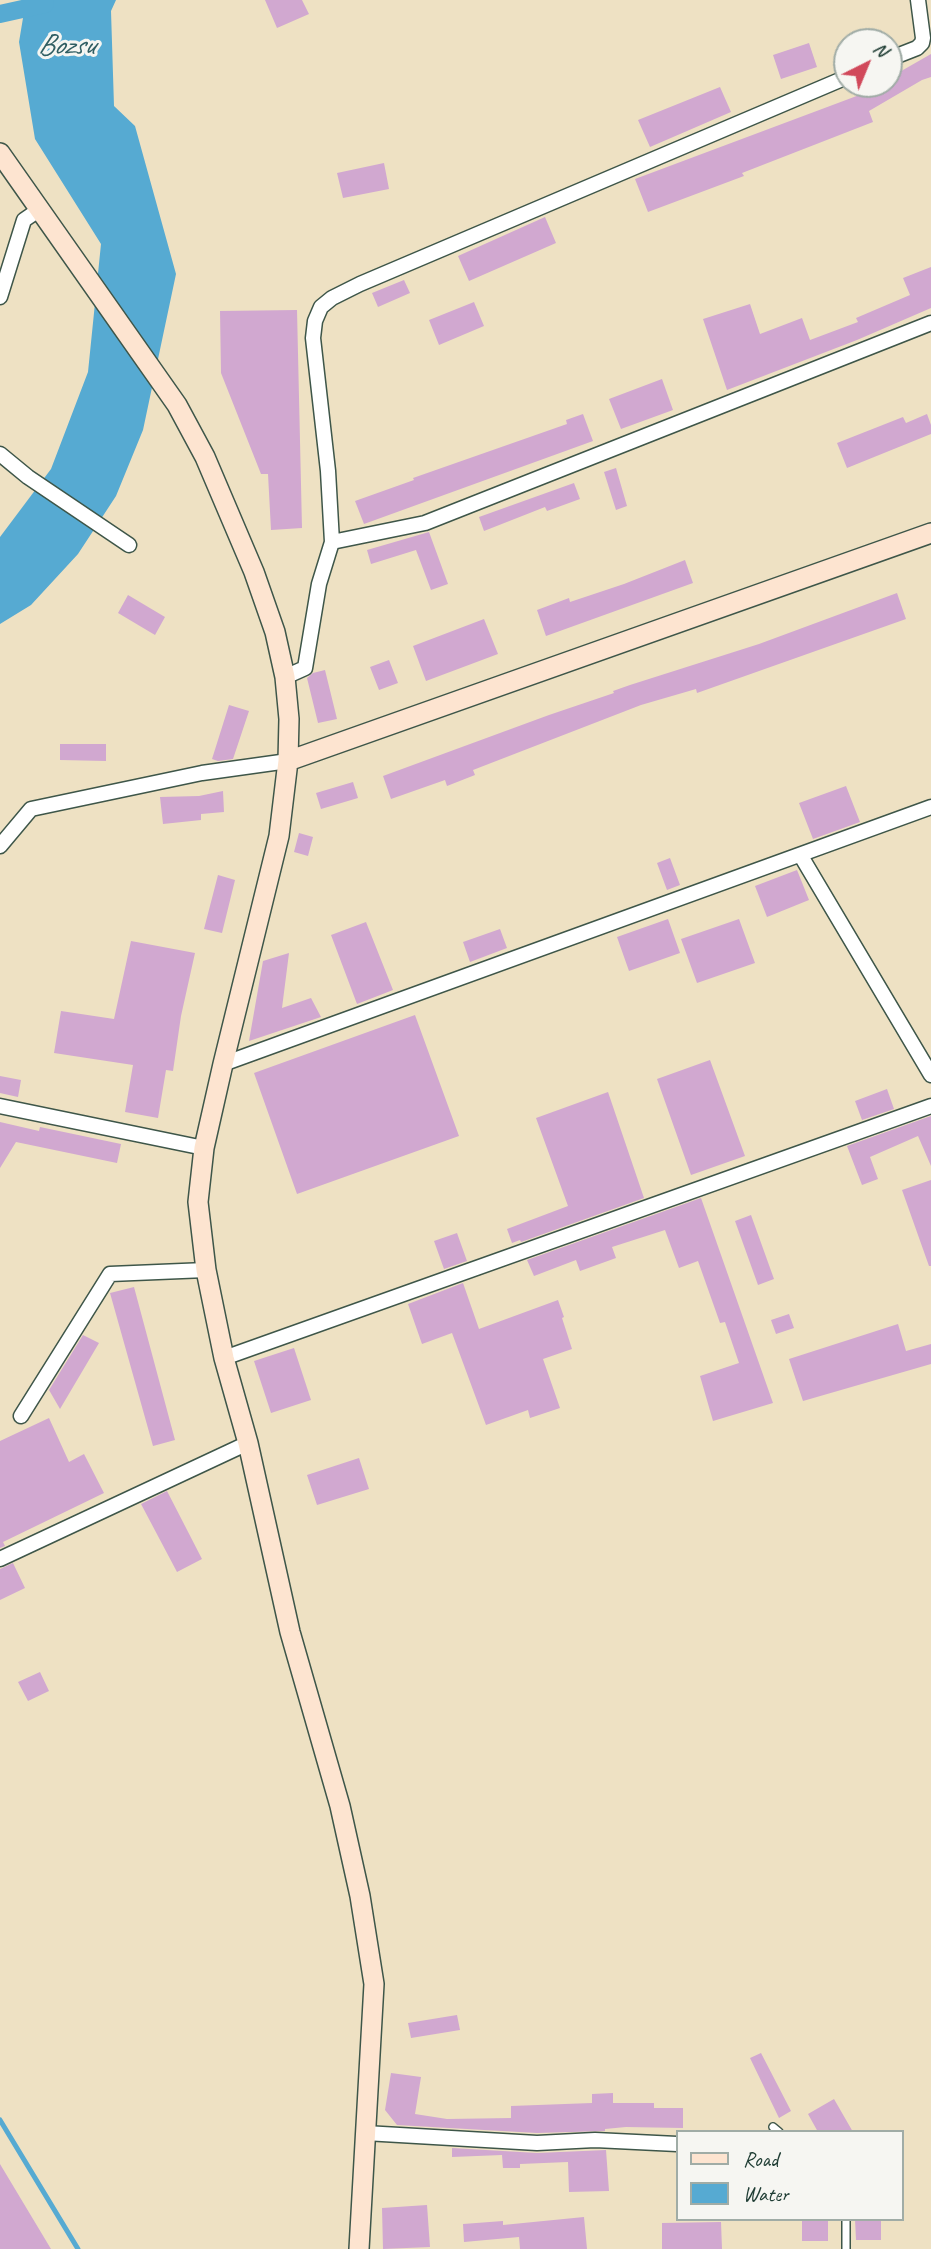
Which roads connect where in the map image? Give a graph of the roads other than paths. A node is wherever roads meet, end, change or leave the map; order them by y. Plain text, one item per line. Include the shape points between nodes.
1 (918, 0) edge
2 (903, 54) edge
3 (833, 83) edge
4 (0, 153) edge
5 (40, 209) junction
6 (0, 297) edge
7 (931, 323) edge
8 (0, 454) edge
9 (931, 533) edge
10 (332, 542) junction
11 (129, 545) dead end
12 (285, 677) junction
13 (288, 761) junction
14 (931, 807) edge
15 (0, 846) edge
16 (801, 856) junction
17 (925, 1053) edge
18 (223, 1064) junction
19 (931, 1075) edge
20 (0, 1105) edge
21 (931, 1105) edge
22 (204, 1148) junction
23 (206, 1270) junction
24 (224, 1358) junction
25 (21, 1416) dead end
26 (248, 1443) junction
27 (0, 1559) edge
28 (365, 2133) junction
29 (676, 2144) edge
30 (846, 2221) edge
31 (359, 2249) edge
32 (846, 2249) edge

1 - 2 street via 922,43
3 - 10 street via 360,284 321,307 313,338
4 - 5 main road
5 - 6 street via 23,220
5 - 12 main road via 177,405 205,457 254,572
7 - 10 street via 425,523
8 - 11 street
9 - 13 main road
10 - 12 street via 319,584 305,668
12 - 13 main road
13 - 15 street via 202,773 31,809
13 - 18 main road via 279,836
14 - 16 street
16 - 17 street
16 - 18 street
17 - 19 street
18 - 22 main road
20 - 22 street
21 - 24 street
22 - 23 main road via 198,1202
23 - 24 main road
23 - 25 street via 110,1274
24 - 26 main road
26 - 27 street
26 - 28 main road via 290,1632 340,1806 360,1896 374,1984
28 - 29 street via 537,2143
28 - 31 main road
30 - 32 lane

